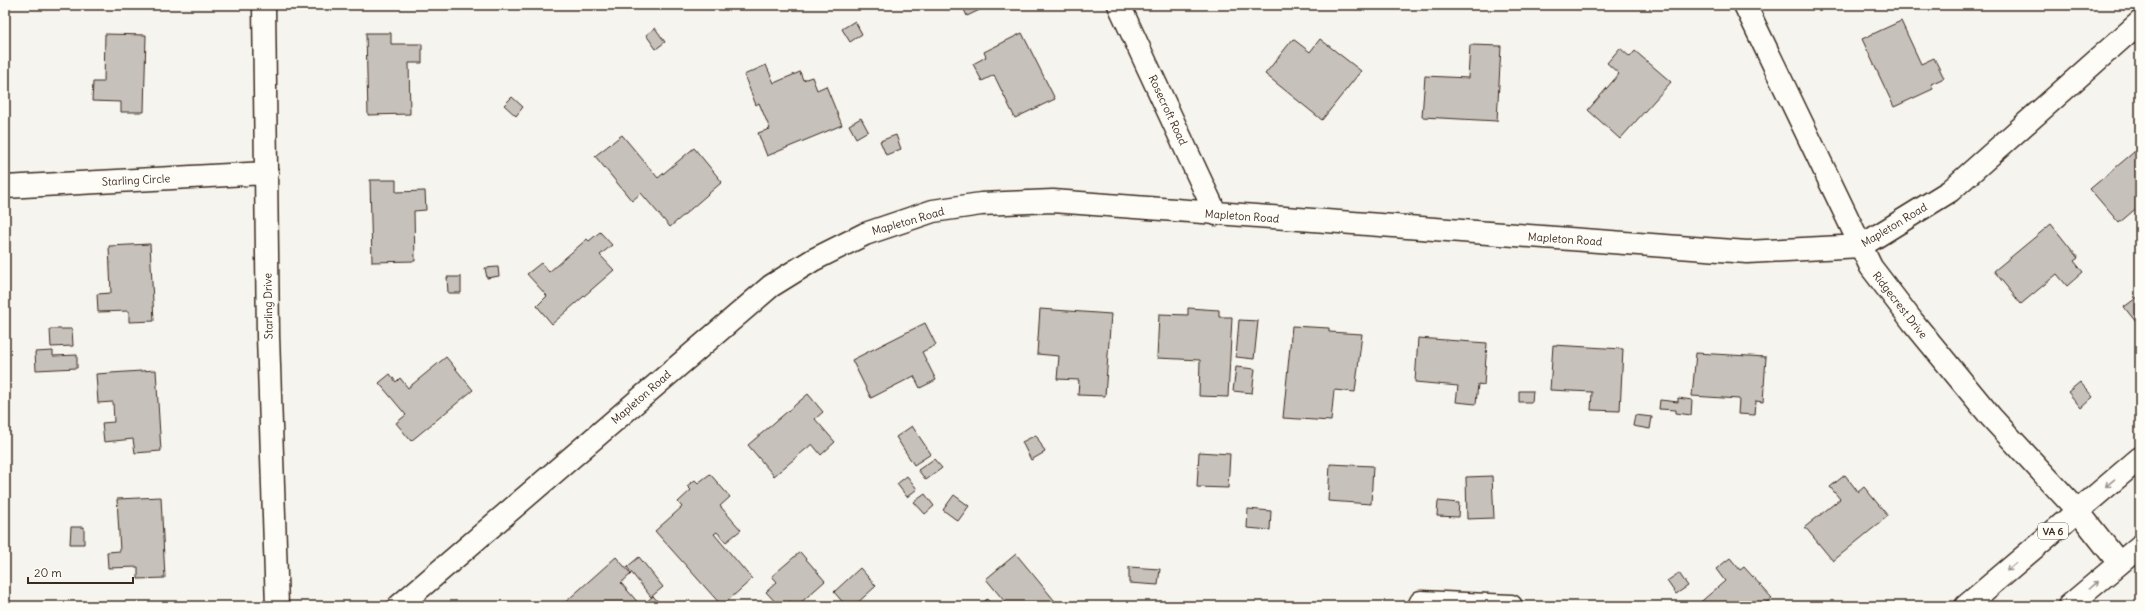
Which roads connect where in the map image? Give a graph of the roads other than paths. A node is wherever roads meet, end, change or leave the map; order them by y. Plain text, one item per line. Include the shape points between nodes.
1 (264, 5) edge
2 (1119, 5) edge
3 (1746, 5) edge
4 (2140, 22) edge
5 (267, 173) junction
6 (5, 187) edge
7 (1216, 214) junction
8 (1861, 246) junction
9 (2140, 458) edge
10 (2078, 510) junction
11 (2140, 546) edge
12 (2120, 563) junction
13 (277, 606) edge
14 (399, 606) edge
15 (1419, 606) edge
16 (1511, 606) edge
17 (1966, 606) edge
18 (2069, 606) edge

1 - 5 street, Starling Drive
2 - 7 street, Rosecroft Road
3 - 8 street, Ridgecrest Drive
4 - 8 street, Mapleton Road via 1950,191
5 - 6 street, Starling Circle
5 - 13 street, Starling Drive via 268,336
7 - 8 street, Mapleton Road via 1747,252
7 - 14 street, Mapleton Road via 1053,201 981,204 933,211 865,234 813,260 771,286
8 - 10 street, Ridgecrest Drive via 1871,266 1913,322 1991,417
9 -> 10 street, VA 6
10 - 12 street, Ridgecrest Drive
10 -> 17 street, VA 6
11 - 12 street
18 -> 12 street
15 - 16 street via 1421,602

